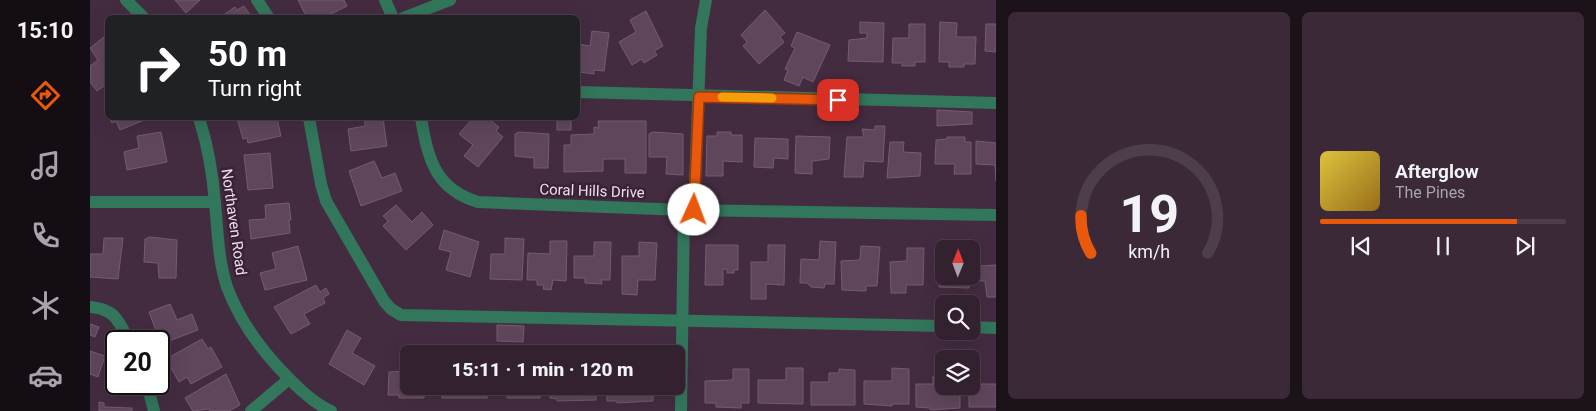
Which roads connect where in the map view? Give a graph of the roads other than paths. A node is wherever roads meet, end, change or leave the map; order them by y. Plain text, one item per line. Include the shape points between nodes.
1 (126, 0) edge
2 (257, 0) edge
3 (385, 0) edge
4 (450, 0) edge
5 (706, 0) edge
6 (141, 15) edge
7 (267, 15) edge
8 (392, 15) edge
9 (410, 15) edge
10 (580, 92) edge
11 (699, 97) junction
12 (996, 103) edge
13 (200, 120) edge
14 (309, 120) edge
15 (421, 120) edge
16 (90, 202) edge
17 (215, 202) junction
18 (689, 210) junction
19 (996, 215) edge
20 (90, 306) edge
21 (683, 321) junction
22 (935, 326) edge
23 (980, 327) edge
24 (996, 328) edge
25 (123, 330) edge
26 (289, 379) junction
27 (150, 395) edge
28 (154, 411) edge
29 (251, 411) edge
30 (331, 411) edge
31 (681, 411) edge

1 - 6 street
2 - 7 street
3 - 8 street
4 - 9 street
5 - 11 street via 701,28
10 - 11 street
11 - 12 street
11 - 18 street
13 - 17 street, Northaven Road via 207,143
14 - 21 street via 326,201 375,288 391,309 401,315
15 - 18 street, Coral Hills Drive via 432,163 445,185 462,197 496,204
16 - 17 street
17 - 26 street, Northaven Road via 218,248 227,287 259,346
18 - 19 street, Coral Hills Drive
18 - 21 street
20 - 25 street via 106,308
21 - 22 street
21 - 31 street
23 - 24 street
26 - 29 street
26 - 30 street, Northaven Road
27 - 28 street

